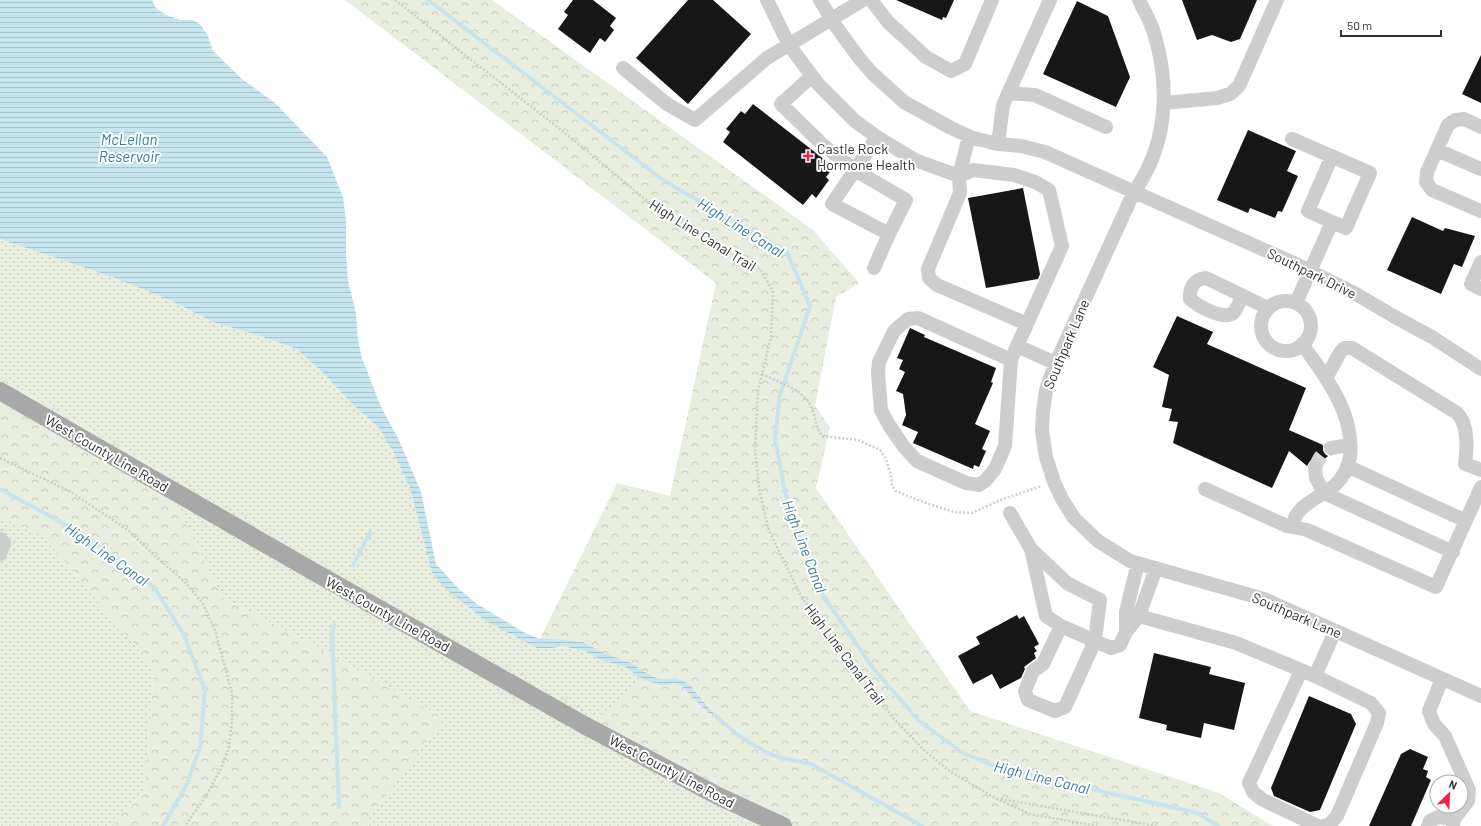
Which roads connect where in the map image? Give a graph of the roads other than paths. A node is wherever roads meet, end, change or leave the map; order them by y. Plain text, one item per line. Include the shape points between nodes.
1 (767, 0) edge
2 (820, 0) edge
3 (863, 0) edge
4 (871, 0) edge
5 (992, 0) edge
6 (1050, 0) edge
7 (1139, 0) edge
8 (1277, 0) edge
9 (832, 20) junction
10 (789, 45) junction
11 (623, 68) dead end
12 (812, 76) junction
13 (1008, 93) junction
14 (1164, 103) junction
15 (1106, 127) dead end
16 (1481, 127) edge
17 (969, 136) junction
18 (877, 137) junction
19 (1292, 139) dead end
20 (998, 144) junction
21 (1437, 150) junction
22 (1332, 156) junction
23 (1481, 169) edge
24 (855, 170) junction
25 (959, 176) junction
26 (1134, 191) junction
27 (1481, 211) edge
28 (1332, 222) junction
29 (889, 234) junction
30 (1481, 262) edge
31 (874, 268) dead end
32 (1311, 271) junction
33 (1481, 289) edge
34 (1242, 296) dead end
35 (1296, 303) junction
36 (1268, 308) junction
37 (1027, 324) junction
38 (1302, 344) junction
39 (1017, 346) junction
40 (1011, 360) junction
41 (1055, 364) junction
42 (1481, 369) edge
43 (1326, 377) junction
44 (0, 391) edge
45 (1350, 445) junction
46 (1331, 448) tunnel mouth
47 (1347, 466) junction
48 (1315, 468) dead end
49 (1481, 470) edge
50 (1481, 487) edge
51 (1205, 489) dead end
52 (1324, 493) junction
53 (1010, 513) dead end
54 (1466, 521) junction
55 (1295, 527) junction
56 (0, 539) edge
57 (1031, 549) junction
58 (1453, 552) junction
59 (0, 554) edge
60 (1138, 563) junction
61 (1156, 568) junction
62 (1140, 616) junction
63 (1061, 626) junction
64 (1336, 631) junction
65 (1126, 632) junction
66 (1095, 641) junction
67 (1301, 671) junction
68 (1315, 676) junction
69 (1442, 679) junction
70 (1481, 696) edge
71 (1454, 822) edge
72 (783, 826) edge
73 (1318, 826) edge
74 (1324, 826) edge
75 (1428, 826) edge

1 - 10 street
2 - 9 street, Southpark Drive
3 - 9 street
4 - 5 street via 888,22 926,57 951,71 965,64
6 - 13 street
7 - 14 street, Southpark Lane via 1154,32 1161,60
8 - 14 street via 1239,86 1230,94 1217,98
9 - 10 street
9 - 17 street, Southpark Drive via 859,58 889,90 921,112
10 - 11 street via 767,58 695,120 667,104
10 - 12 street
12 - 18 street via 855,121
12 - 24 street via 781,104 823,145
13 - 15 street via 1035,94
13 - 20 street via 1003,105
14 - 26 street, Southpark Lane via 1157,146 1147,170
16 - 21 street via 1464,119 1456,120 1448,125
17 - 20 street, Southpark Drive
17 - 25 street
18 - 24 street
18 - 25 street via 915,160
19 - 22 street
20 - 26 street, Southpark Drive via 1045,152
21 - 23 street
21 - 27 street via 1427,172 1426,182 1432,190
22 - 28 street via 1308,210
22 - 28 street via 1370,173 1346,228
24 - 29 street via 906,200
24 - 29 street via 832,204
25 - 37 street via 960,193 928,269 929,278 937,285
25 - 37 street via 973,170 1014,175 1049,190 1062,246
26 - 32 street, Southpark Drive
26 - 41 street, Southpark Lane
28 - 32 street
29 - 31 street
30 - 33 street via 1471,284
32 - 35 street
32 - 42 street, Southpark Drive via 1432,337
34 - 36 street
35 - 36 street via 1281,301
35 - 38 street via 1308,314 1310,322 1310,330
36 - 38 street via 1261,323 1262,332 1268,343 1278,349 1287,350 1295,349
37 - 39 street
38 - 43 street
39 - 40 street
39 - 41 street
40 - 40 street via 918,318 908,319 894,331 879,362 881,410 904,447 917,461 966,483 979,485 995,469 1005,446
41 - 60 street, Southpark Lane via 1046,390 1042,431 1046,457 1054,482 1074,518 1098,541 1130,561
43 - 45 street via 1338,398 1346,420
43 - 49 street via 1341,351 1352,348 1457,413 1464,423 1467,449 1465,464
44 - 72 main road, West County Line Road via 584,725 718,796
45 - 46 street
45 - 47 street
47 - 52 street via 1341,479
47 - 54 street
48 - 52 street via 1316,478
50 - 54 street
51 - 55 street via 1287,526
52 - 55 street via 1297,513
52 - 58 street
53 - 57 street
54 - 58 street
55 - 58 street via 1436,587
56 - 59 street via 4,543
57 - 63 street via 1046,616
57 - 66 street via 1067,584 1100,600
60 - 61 street, Southpark Lane
60 - 65 street via 1126,612
61 - 62 street
61 - 64 street, Southpark Lane via 1264,599
62 - 65 street
62 - 67 street via 1236,643
63 - 66 street
63 - 66 street via 1042,664 1033,671 1025,691 1028,700 1054,711 1065,707
64 - 68 street
64 - 69 street, Southpark Lane
65 - 66 street via 1120,645 1111,648
67 - 68 street
67 - 73 street via 1250,783 1253,792 1263,800
68 - 74 street via 1371,703 1379,712 1377,723 1337,816 1330,824
69 - 70 street, Southpark Lane
69 - 71 street via 1429,711 1434,724 1445,736 1469,790 1468,801
71 - 75 street via 1438,817 1430,821

